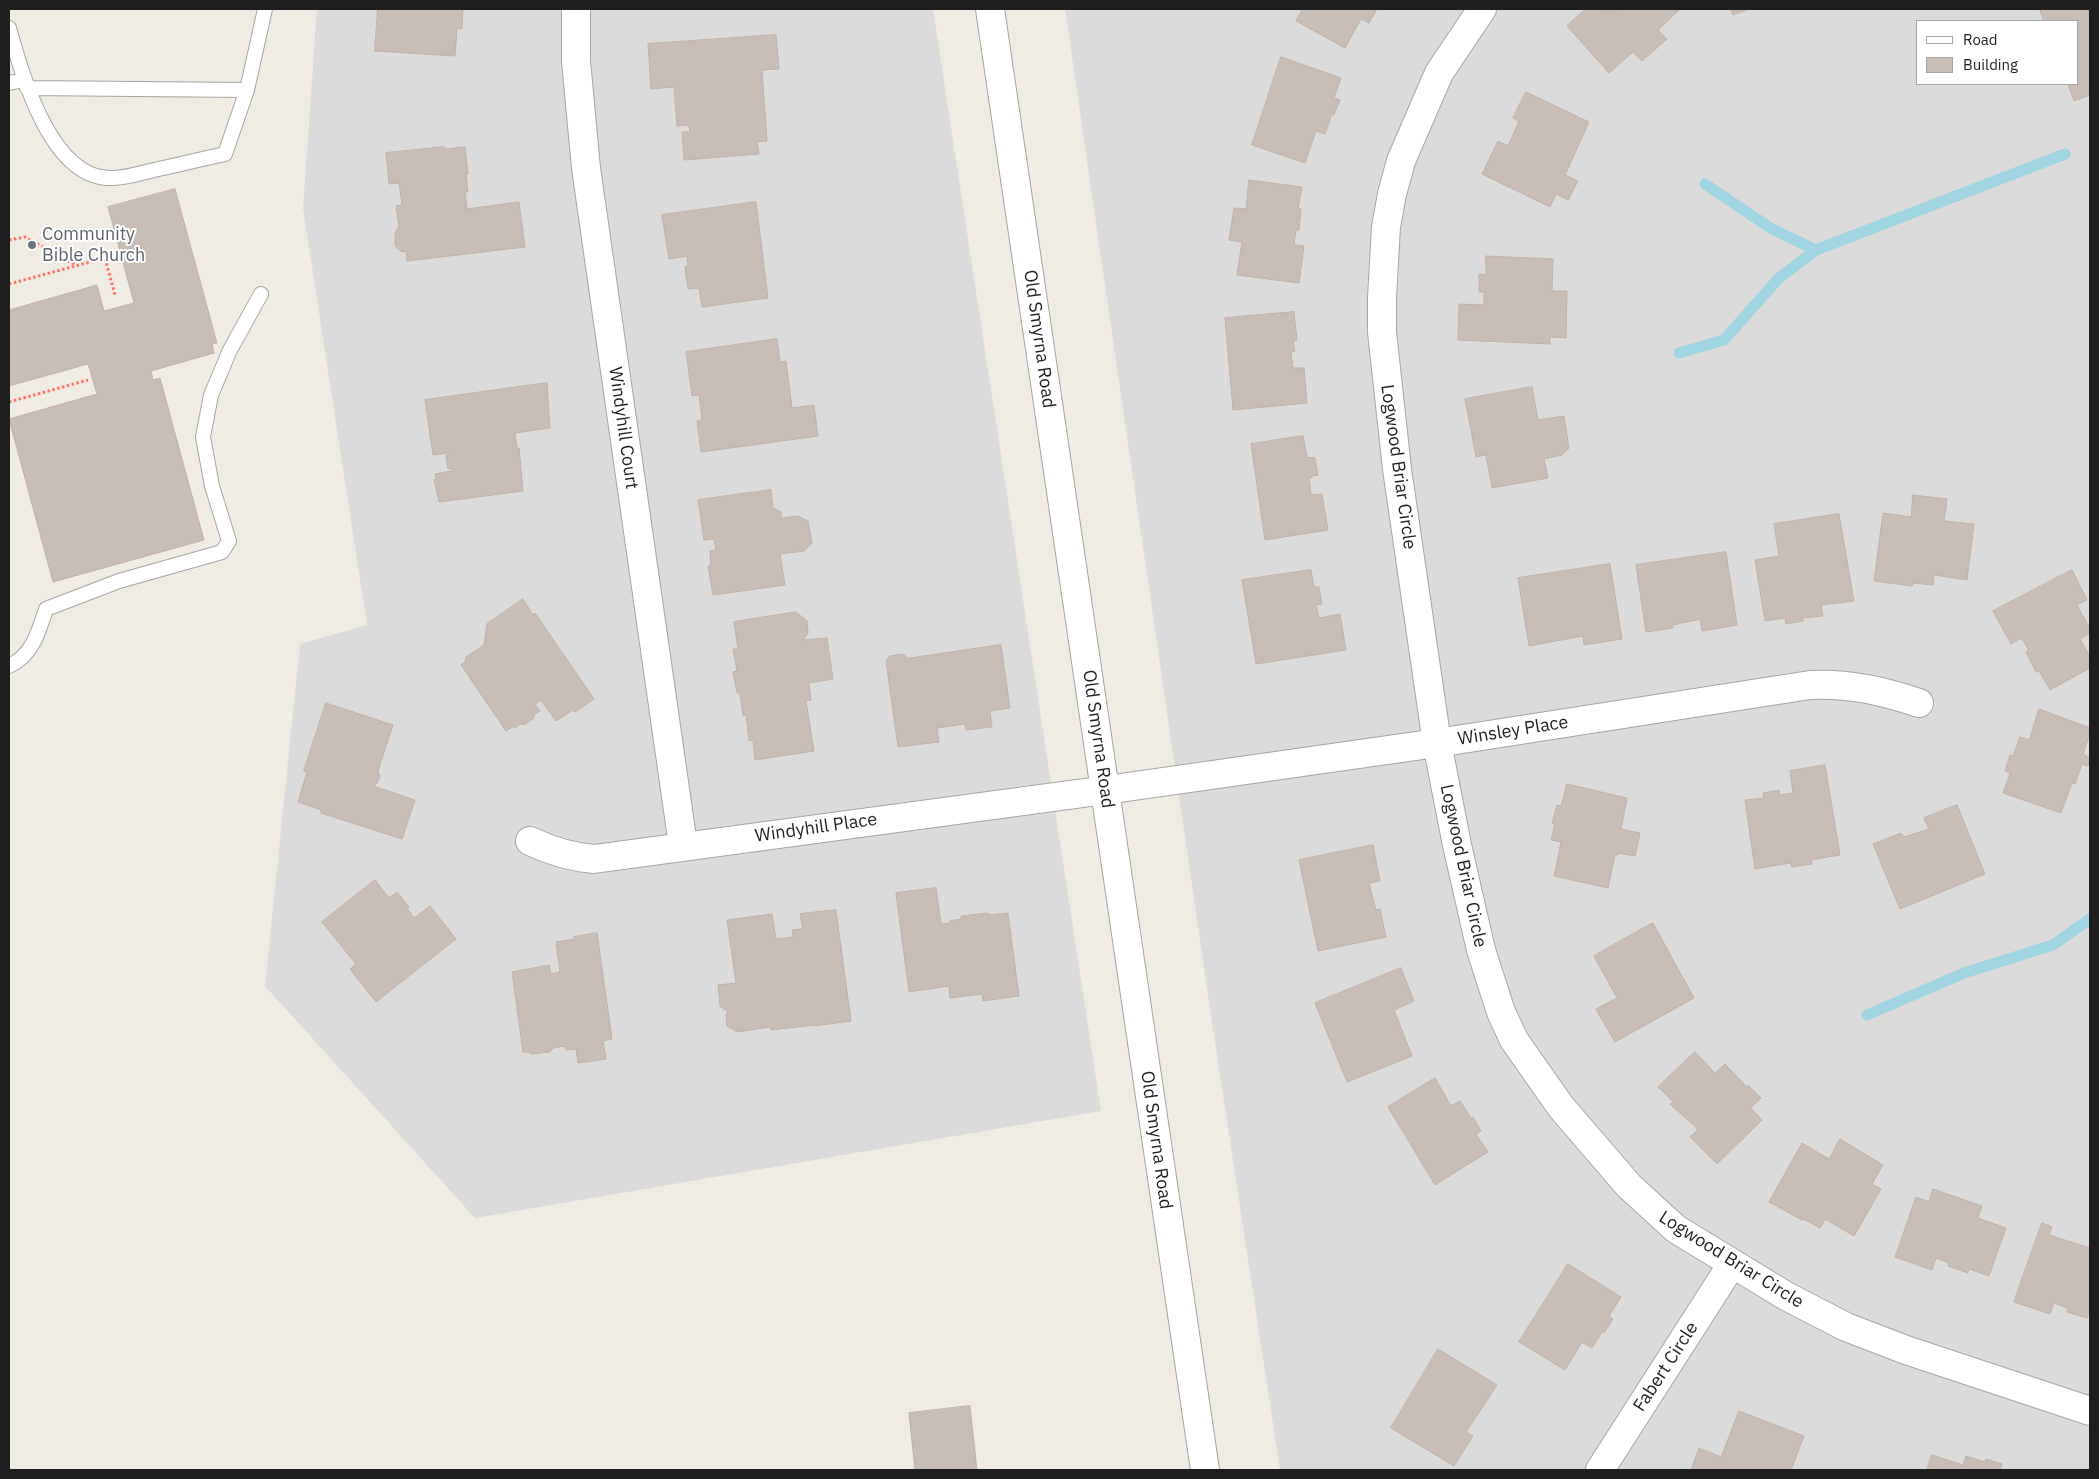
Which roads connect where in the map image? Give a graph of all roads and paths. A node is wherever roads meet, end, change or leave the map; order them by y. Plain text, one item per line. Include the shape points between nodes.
1 (265, 9) edge
2 (576, 9) edge
3 (990, 9) edge
4 (1482, 9) edge
5 (9, 28) edge
6 (9, 84) edge
7 (26, 84) junction
8 (247, 90) junction
9 (9, 240) edge
10 (76, 266) junction
11 (9, 284) edge
12 (261, 294) dead end
13 (115, 295) dead end
14 (88, 380) dead end
15 (9, 402) edge
16 (9, 666) edge
17 (1919, 703) dead end
18 (1436, 742) junction
19 (1106, 790) junction
20 (530, 841) dead end
21 (684, 845) junction
22 (1732, 1264) junction
23 (2090, 1411) edge
24 (1205, 1470) edge
25 (1600, 1470) edge

1 - 8 lane
2 - 21 street, Windyhill Court via 576,61 586,168
3 - 19 street, Old Smyrna Road
4 - 18 street, Logwood Briar Circle via 1439,73 1401,161 1386,227 1383,264 1385,372
5 - 7 lane
6 - 7 lane
7 - 8 lane
7 - 8 lane via 46,127 68,158 86,173 112,179 225,154
9 - 10 path via 25,237
10 - 11 path
10 - 13 path via 105,258
12 - 16 lane via 230,350 211,395 203,437 212,486 229,540 222,552 119,581 46,609 37,636 26,654
14 - 15 path
17 - 18 street, Winsley Place via 1858,687 1810,685
18 - 19 street, Winsley Place
18 - 22 street, Logwood Briar Circle via 1481,950 1491,985 1514,1040 1561,1107 1628,1186 1676,1228
19 - 21 street, Windyhill Place
19 - 24 street, Old Smyrna Road
20 - 21 street, Windyhill Place via 573,857 594,858
22 - 23 street, Logwood Briar Circle via 1846,1327
22 - 25 street, Fabert Circle

